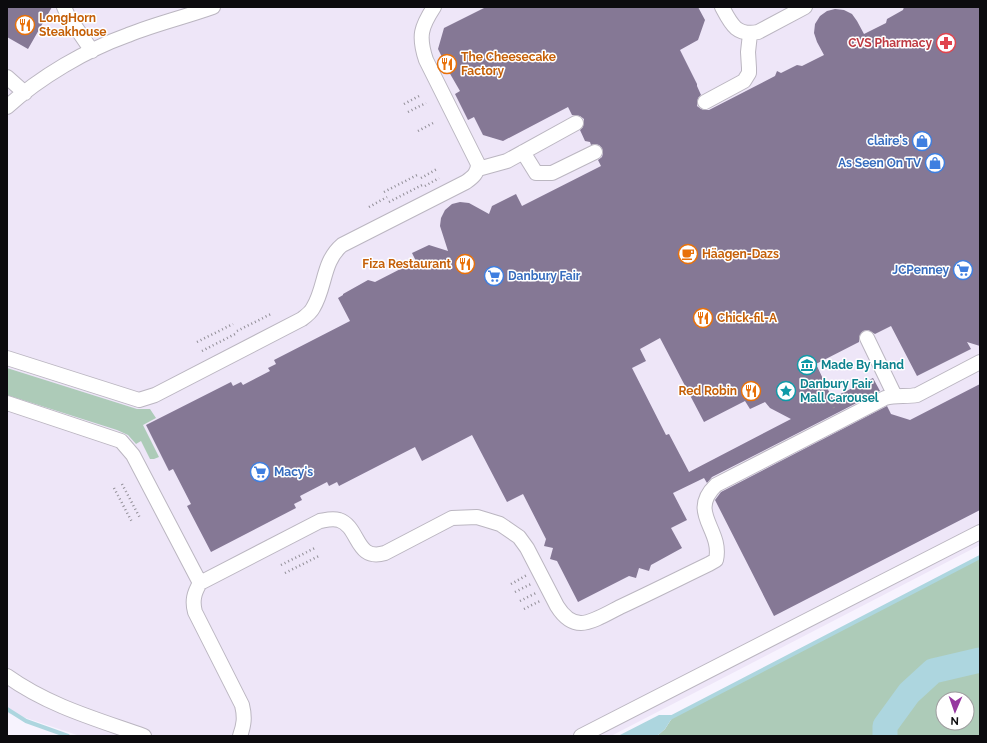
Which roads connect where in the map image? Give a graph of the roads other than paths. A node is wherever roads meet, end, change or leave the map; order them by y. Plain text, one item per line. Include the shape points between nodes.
1 (64, 7) edge
2 (186, 7) edge
3 (212, 7) edge
4 (434, 7) edge
5 (722, 7) edge
6 (805, 7) edge
7 (166, 22) junction
8 (750, 34) junction
9 (92, 51) junction
10 (7, 77) edge
11 (25, 93) junction
12 (705, 102) dead end
13 (7, 107) edge
14 (576, 123) dead end
15 (523, 152) junction
16 (595, 152) dead end
17 (478, 169) junction
18 (867, 338) dead end
19 (7, 358) edge
20 (980, 362) edge
21 (895, 396) junction
22 (7, 403) edge
23 (980, 532) edge
24 (200, 583) junction
25 (7, 676) edge
26 (144, 736) edge
27 (240, 736) edge
28 (582, 736) edge

1 - 9 lane
2 - 7 lane
3 - 7 lane
4 - 17 lane via 422,29 422,49 478,164
5 - 8 lane via 735,28
6 - 8 lane
7 - 9 lane via 127,35
8 - 12 lane via 749,68 744,81
9 - 11 lane
10 - 11 lane
11 - 13 lane
14 - 15 lane
15 - 16 lane via 536,173 552,172
15 - 17 lane via 507,161
17 - 19 lane via 466,182 342,245 330,259 313,309 302,319 147,398 131,398
18 - 21 lane
20 - 21 lane via 917,395
21 - 24 lane via 885,398 716,486 709,492 704,509 717,545 716,560 591,621 573,622 562,614 519,537 500,524 477,518 452,518 377,556 362,550 346,525 339,520 320,521
22 - 24 lane via 121,441 133,455
23 - 28 lane
24 - 27 lane via 194,597 195,612 242,705 245,715
25 - 26 lane via 45,699

